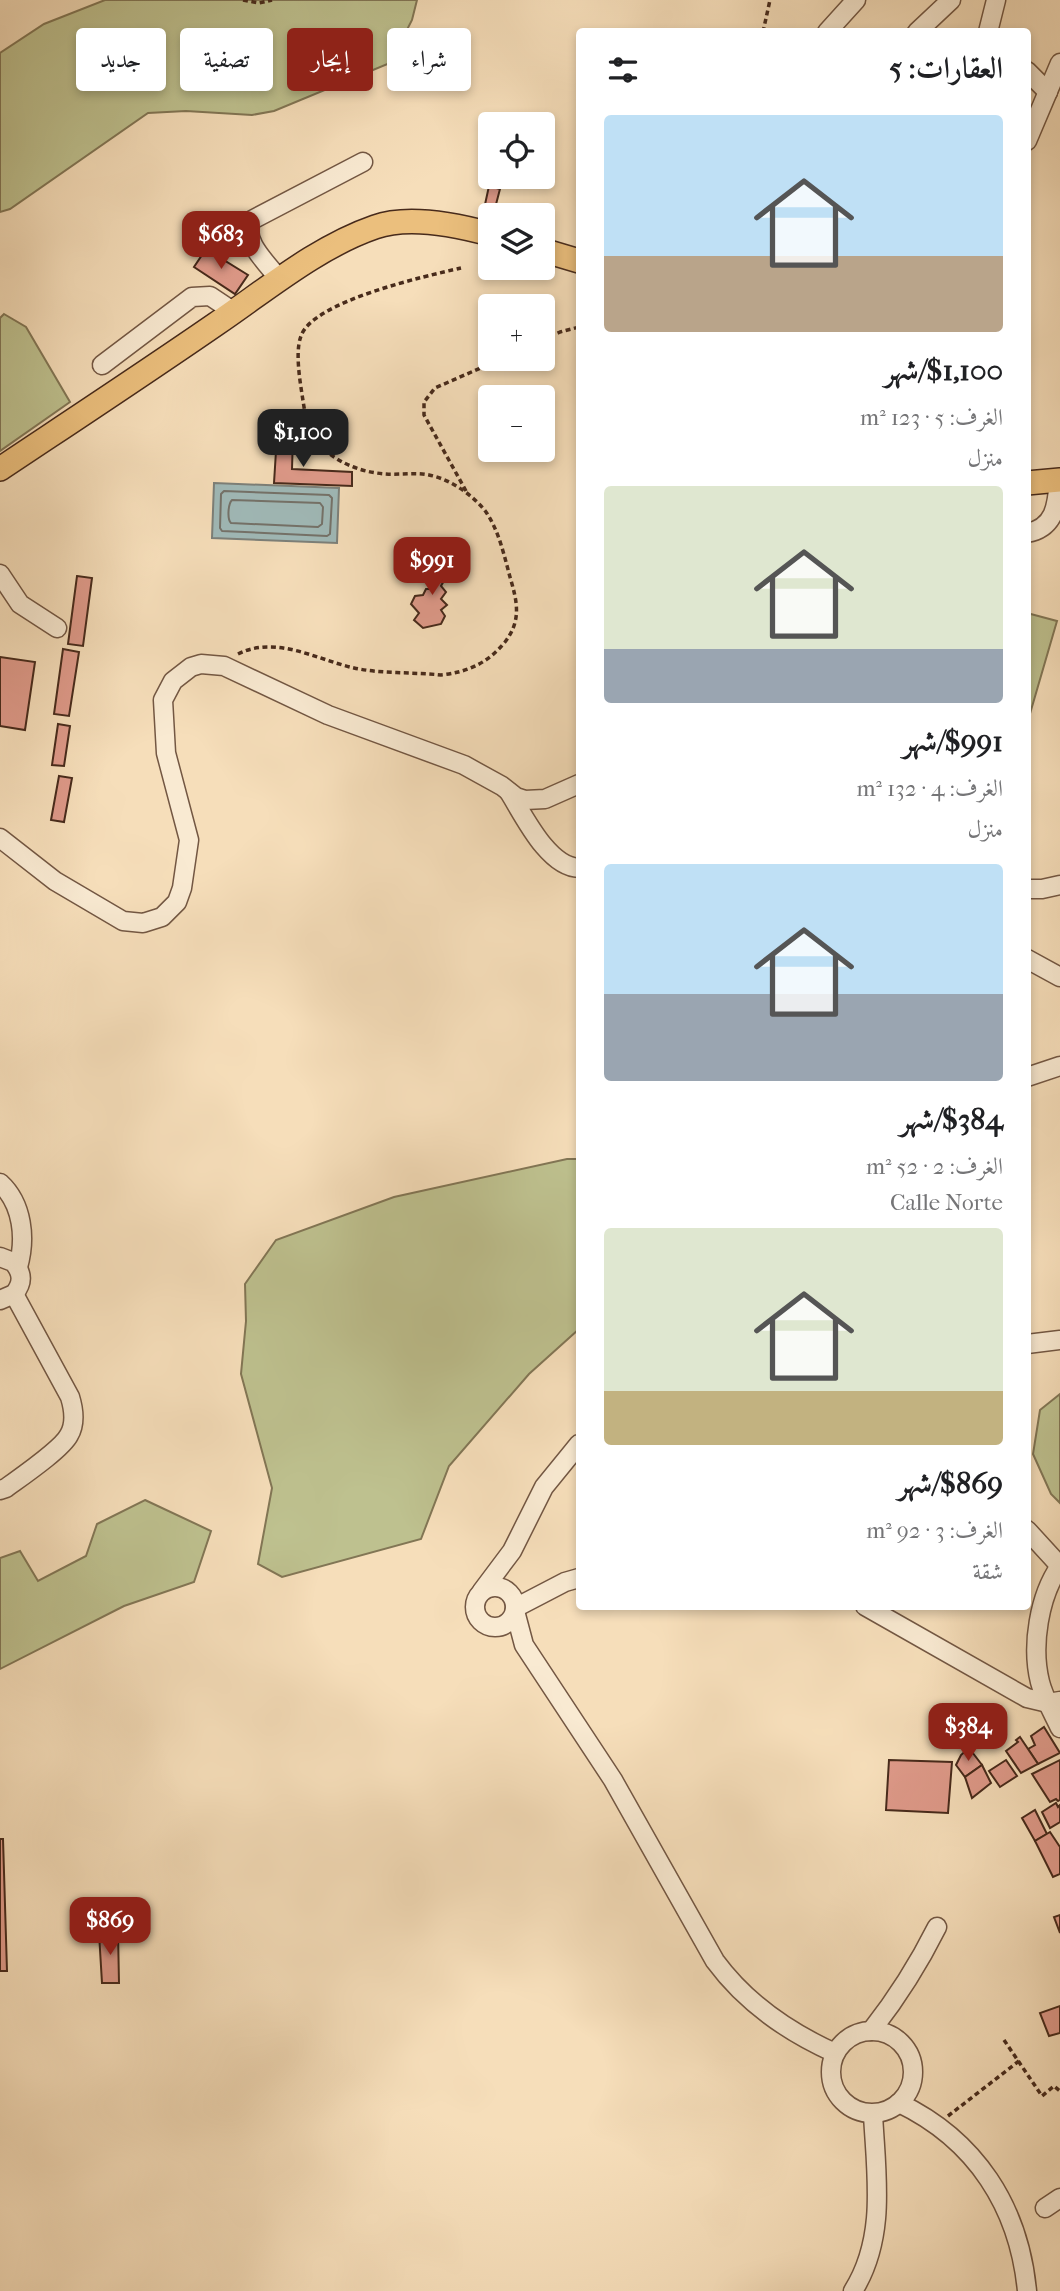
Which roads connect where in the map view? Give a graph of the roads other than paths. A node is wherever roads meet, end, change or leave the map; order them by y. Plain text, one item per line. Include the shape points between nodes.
1 (856, 0) edge
2 (951, 0) edge
3 (996, 0) edge
4 (831, 28) edge
5 (921, 28) edge
6 (989, 28) edge
7 (1060, 63) edge
8 (1031, 75) edge
9 (1048, 92) junction
10 (1031, 132) edge
11 (363, 162) dead end
12 (478, 231) edge
13 (555, 254) edge
14 (576, 260) edge
15 (280, 280) junction
16 (234, 312) junction
17 (102, 365) dead end
18 (0, 469) edge
19 (1060, 481) edge
20 (1031, 483) edge
21 (1031, 532) edge
22 (0, 575) edge
23 (57, 628) dead end
24 (576, 785) edge
25 (509, 792) junction
26 (0, 838) edge
27 (576, 868) edge
28 (1060, 886) edge
29 (1031, 889) edge
30 (1031, 961) edge
31 (1060, 977) edge
32 (1060, 1066) edge
33 (1031, 1076) edge
34 (0, 1183) edge
35 (0, 1257) edge
36 (18, 1267) junction
37 (7, 1297) edge
38 (1060, 1339) edge
39 (1031, 1343) edge
40 (576, 1448) edge
41 (0, 1490) edge
42 (1031, 1534) edge
43 (512, 1551) junction
44 (1060, 1566) edge
45 (575, 1577) edge
46 (482, 1591) junction
47 (514, 1605) junction
48 (872, 1610) edge
49 (496, 1627) junction
50 (530, 1655) junction
51 (1054, 1702) edge
52 (1060, 1728) edge
53 (937, 1927) dead end
54 (871, 2031) junction
55 (835, 2053) junction
56 (899, 2104) junction
57 (873, 2113) junction
58 (853, 2291) edge
59 (1027, 2291) edge

1 - 4 street
2 - 5 street
3 - 6 street
7 - 9 street
8 - 9 street
9 - 10 street
11 - 15 street via 252,220 250,240
12 - 15 main road via 433,223 377,226
13 - 14 main road
15 - 16 main road
16 - 17 street via 210,296 192,298
16 - 18 main road
19 - 20 main road
19 - 21 street via 1050,520
22 - 23 street via 20,604
24 - 25 street via 535,800
25 - 26 street via 464,765 328,715 224,666 201,664 173,681 163,700 166,753 189,840 182,888 171,910 153,921 123,921 55,881
25 - 27 street via 542,845 565,867
28 - 29 street
30 - 31 street
32 - 33 street
34 - 36 street via 15,1204 22,1227
35 - 36 street
36 - 37 street via 21,1282
37 - 41 street via 70,1397 74,1413 65,1441
38 - 39 street
40 - 43 street via 544,1487
42 - 44 street
43 - 46 street
43 - 47 street
44 - 51 street via 1049,1582 1038,1631 1040,1681
45 - 47 street
46 - 47 street via 506,1589
46 - 49 street via 475,1604 478,1617
47 - 49 street via 511,1619
47 - 50 street
48 - 51 street via 1027,1698
49 - 50 street
50 - 55 street via 613,1780 724,1974 782,2024
51 - 52 street
53 - 54 street via 919,1962
54 - 55 street via 857,2034
54 - 56 street via 898,2040 910,2057 913,2079
55 - 57 street via 831,2074 837,2094 859,2111
56 - 57 street
56 - 59 street via 937,2124 969,2153 995,2189 1015,2232
57 - 58 street via 878,2217 872,2251

